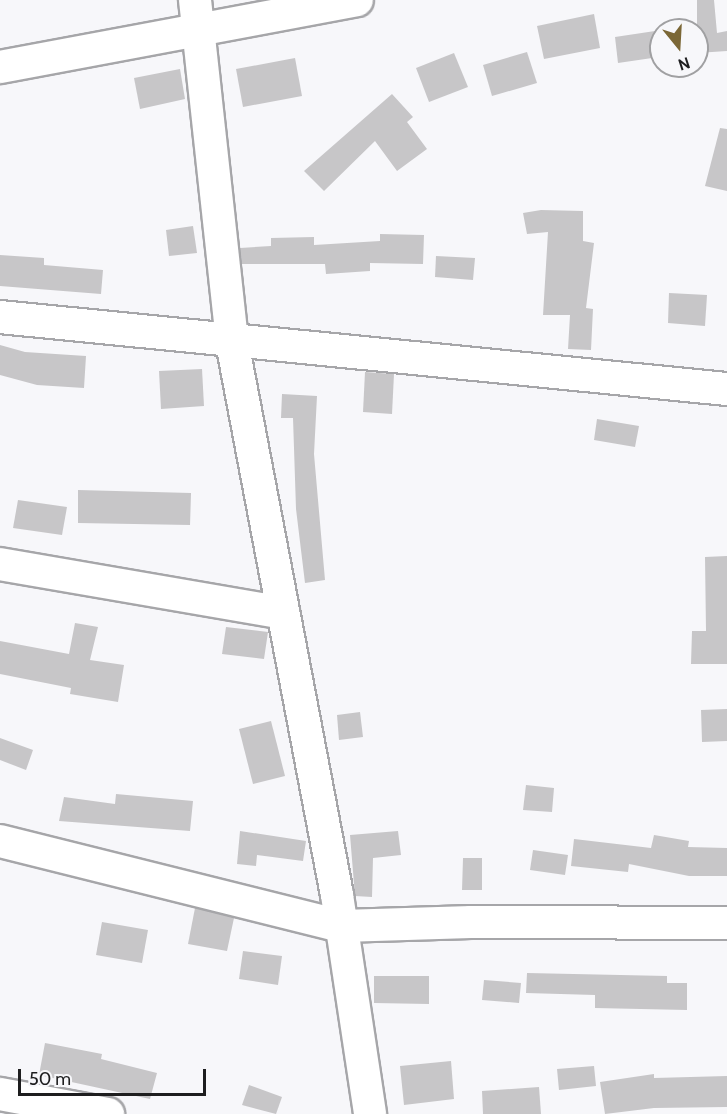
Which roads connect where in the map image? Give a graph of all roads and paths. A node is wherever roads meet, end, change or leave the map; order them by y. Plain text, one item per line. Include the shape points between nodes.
1 (357, 0) edge
2 (197, 14) edge
3 (0, 67) edge
4 (0, 317) edge
5 (232, 342) junction
6 (727, 388) edge
7 (0, 564) edge
8 (283, 613) junction
9 (0, 841) edge
10 (727, 923) edge
11 (342, 926) junction
12 (0, 1094) edge
13 (108, 1114) edge
14 (370, 1114) edge

1 - 2 street
2 - 3 street
2 - 5 street
4 - 5 street
5 - 6 street
5 - 8 street
7 - 8 street
8 - 11 street
9 - 11 street
10 - 11 street
11 - 14 street
12 - 13 street

